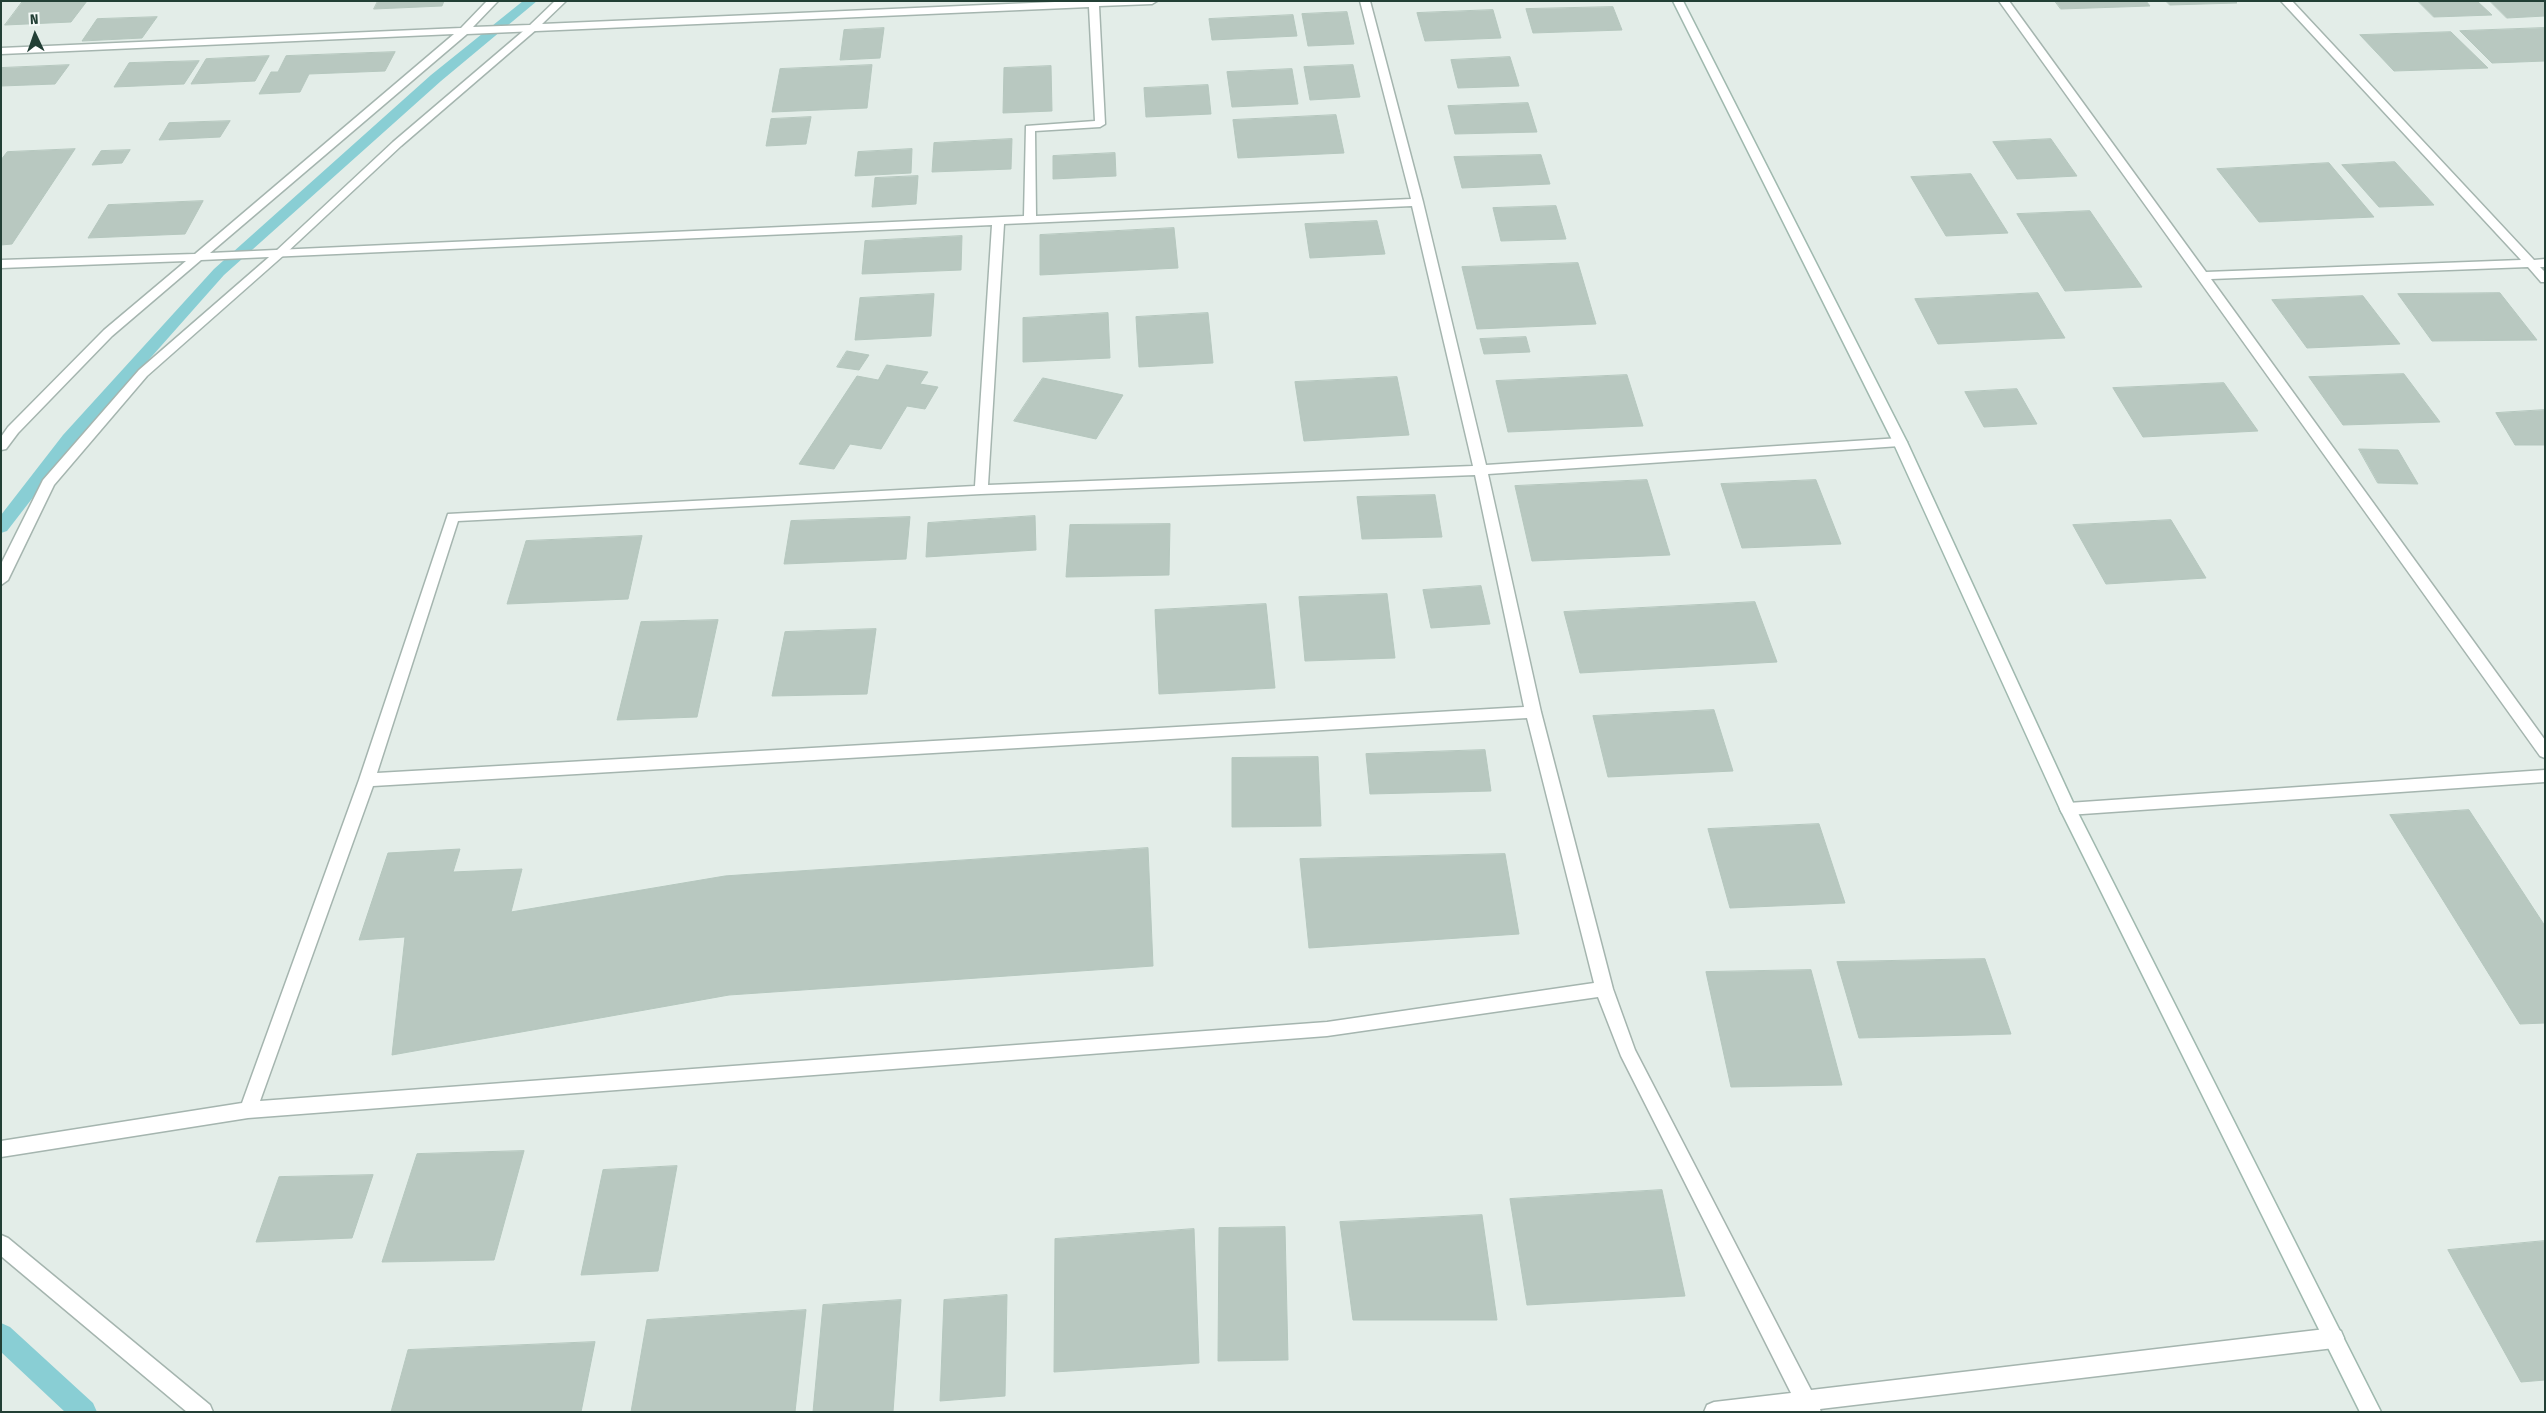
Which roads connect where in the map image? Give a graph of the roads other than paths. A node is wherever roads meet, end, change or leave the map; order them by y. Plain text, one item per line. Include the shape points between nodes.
1 (493, 1) edge
2 (561, 1) edge
3 (1152, 1) edge
4 (1365, 1) edge
5 (1678, 1) edge
6 (2004, 1) edge
7 (2286, 1) edge
8 (1094, 2) edge
9 (532, 29) junction
10 (464, 31) junction
11 (1, 50) edge
12 (1418, 202) junction
13 (1030, 220) junction
14 (998, 221) junction
15 (280, 253) junction
16 (195, 258) junction
17 (2545, 263) edge
18 (1, 264) edge
19 (2531, 264) junction
20 (2200, 276) junction
21 (2545, 279) edge
22 (1900, 442) junction
23 (1, 446) edge
24 (1481, 470) junction
25 (981, 490) junction
26 (1, 580) edge
27 (1533, 712) junction
28 (2545, 752) edge
29 (2545, 776) edge
30 (367, 780) junction
31 (2068, 809) junction
32 (1604, 989) junction
33 (248, 1110) junction
34 (1, 1149) edge
35 (1, 1244) edge
36 (2334, 1338) junction
37 (1809, 1407) edge
38 (202, 1412) edge
39 (1714, 1412) edge
40 (2371, 1412) edge

1 - 10 street
2 - 9 street
3 - 8 street
4 - 12 street
5 - 22 street
6 - 20 street
7 - 19 street
8 - 9 street
8 - 13 street via 1100,124 1030,128
9 - 10 street
9 - 15 street via 397,144
10 - 11 street
10 - 16 street
12 - 13 street
12 - 24 street
13 - 14 street
14 - 15 street
14 - 25 street
15 - 16 street
15 - 26 street via 142,373 54,475
16 - 18 street
16 - 23 street via 108,333
17 - 19 street
19 - 20 street
19 - 21 street
20 - 28 street
22 - 24 street
22 - 31 street
24 - 25 street
24 - 27 street
25 - 30 street via 453,517
27 - 30 street
27 - 32 street
29 - 31 street
30 - 33 street
31 - 36 street
32 - 33 street via 1327,1029
32 - 37 street via 1626,1051
33 - 34 street
35 - 38 street
36 - 37 street
36 - 40 street
37 - 39 street

